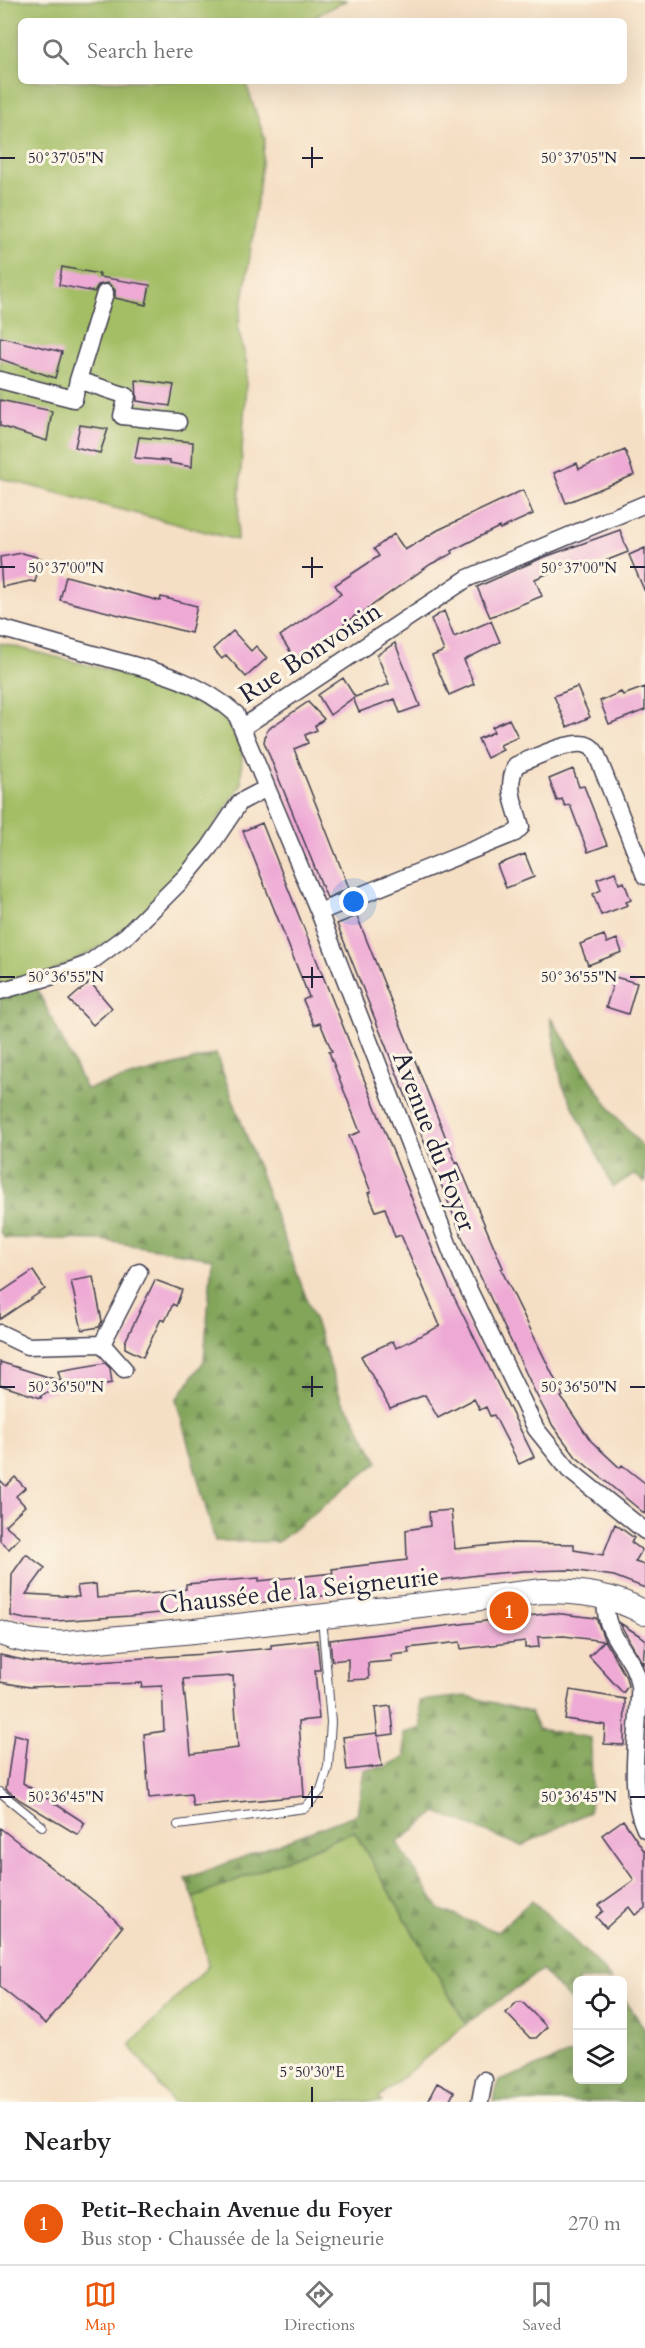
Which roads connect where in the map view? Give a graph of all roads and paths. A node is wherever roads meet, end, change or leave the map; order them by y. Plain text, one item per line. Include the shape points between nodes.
1 (105, 292) dead end
2 (0, 380) edge
3 (78, 380) junction
4 (178, 422) dead end
5 (645, 504) edge
6 (0, 628) edge
7 (243, 727) junction
8 (267, 788) junction
9 (645, 876) edge
10 (319, 912) junction
11 (0, 991) edge
12 (139, 1272) dead end
13 (0, 1333) edge
14 (102, 1344) junction
15 (124, 1369) dead end
16 (645, 1531) edge
17 (606, 1597) junction
18 (645, 1613) edge
19 (322, 1616) junction
20 (0, 1633) edge
21 (0, 1792) edge
22 (178, 1825) dead end
23 (42, 1826) dead end
24 (645, 1829) edge
25 (484, 2080) dead end
26 (480, 2102) edge

1 - 3 street
2 - 3 street via 74,399
3 - 4 street via 126,396 122,416
5 - 7 street, Rue Bonvoisin via 468,578
6 - 7 street, Rue Bonvoisin via 167,674 200,687 236,714
7 - 8 street, Avenue du Foyer
8 - 10 street, Avenue du Foyer
8 - 11 street via 240,802 209,848 128,935 88,964
9 - 10 street via 596,753 580,743 516,765 510,790 521,827 515,833
10 - 16 street, Avenue du Foyer via 454,1260 536,1430 569,1470
12 - 14 street
13 - 14 street via 27,1346
14 - 15 street
17 - 18 main road, Chaussée de la Seigneurie
17 - 19 main road, Chaussée de la Seigneurie via 586,1592 543,1591
17 - 24 street via 604,1612 609,1628 635,1670 639,1686 635,1780 636,1803
19 - 20 main road, Chaussée de la Seigneurie via 46,1644
19 - 22 lane via 331,1722 328,1767 321,1790 305,1808
21 - 23 lane
25 - 26 street

